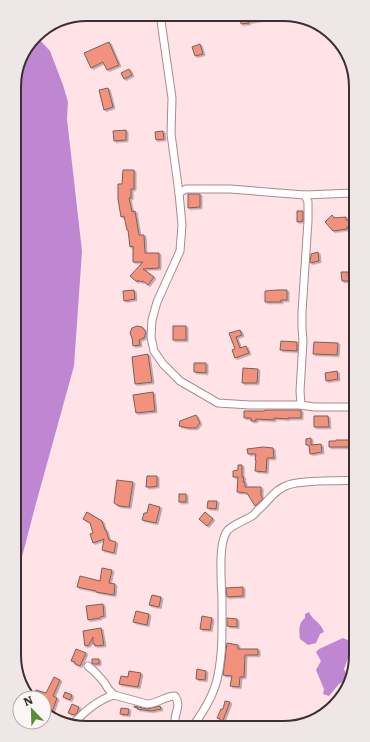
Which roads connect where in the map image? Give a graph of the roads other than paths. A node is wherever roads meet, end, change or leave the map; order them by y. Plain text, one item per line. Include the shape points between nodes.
1 (161, 21) edge
2 (179, 193) junction
3 (349, 193) edge
4 (304, 195) junction
5 (301, 405) junction
6 (349, 407) edge
7 (349, 480) edge
8 (88, 666) dead end
9 (114, 694) junction
10 (77, 720) edge
11 (175, 721) edge
12 (196, 721) edge

1 - 2 street via 172,98 171,134
2 - 4 street via 186,190 230,189
2 - 5 street via 182,225 180,251 157,302 152,320 151,337 154,351 180,381 218,402
3 - 4 street
4 - 5 street via 308,202 308,221 302,312
5 - 6 street
7 - 12 street via 287,485 272,495 251,516 228,530 222,551 221,647 218,674 215,686
8 - 9 street
9 - 10 street via 92,706
9 - 11 street via 147,704 175,696 178,704

